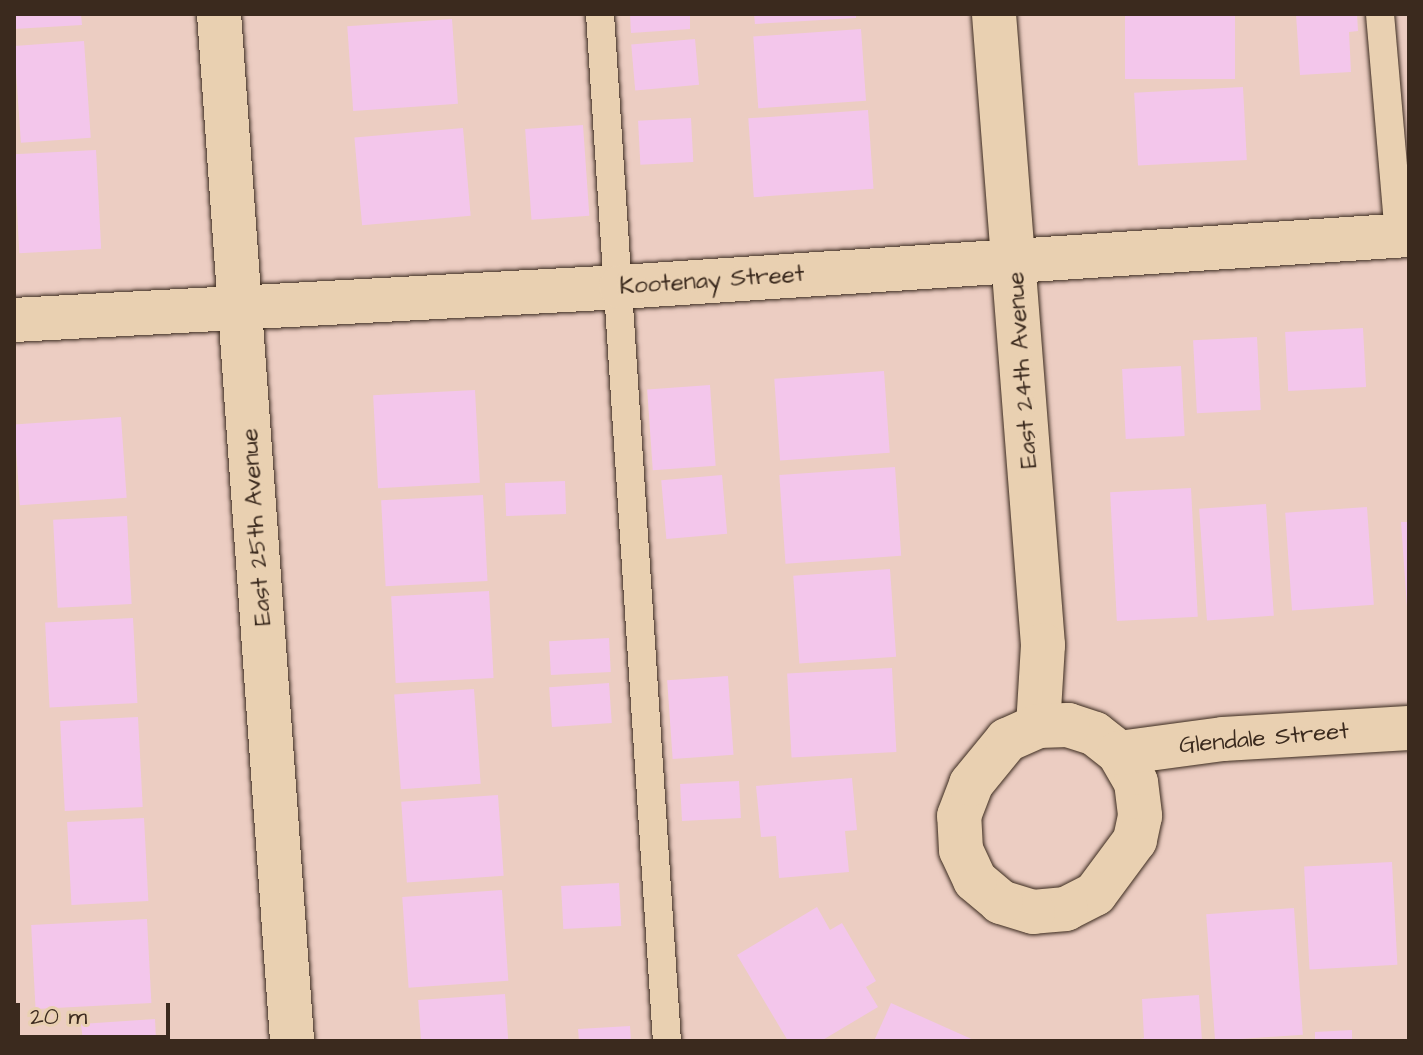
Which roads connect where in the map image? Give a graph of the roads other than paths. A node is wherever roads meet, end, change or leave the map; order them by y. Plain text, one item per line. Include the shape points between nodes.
1 (219, 14) edge
2 (600, 14) edge
3 (994, 14) edge
4 (1380, 14) edge
5 (1404, 235) edge
6 (1015, 261) junction
7 (621, 287) junction
8 (242, 309) junction
9 (14, 320) edge
10 (1038, 726) junction
11 (1409, 728) edge
12 (1119, 753) junction
13 (292, 1041) edge
14 (667, 1041) edge

1 - 8 street, East 25th Avenue
2 - 7 lane
3 - 6 street, East 24th Avenue
4 - 5 lane
5 - 6 street, Kootenay Street
6 - 7 street, Kootenay Street
6 - 10 street, East 24th Avenue via 1043,645
7 - 8 street, Kootenay Street
7 - 14 lane
8 - 9 street, Kootenay Street
8 - 13 street, East 25th Avenue
10 - 12 street via 1068,725 1095,734
10 - 12 street via 1007,740 971,784 959,816 961,850 975,880 1001,902 1033,912 1066,909 1095,894 1135,840 1140,816 1136,782
11 - 12 street, Glendale Street via 1223,739

